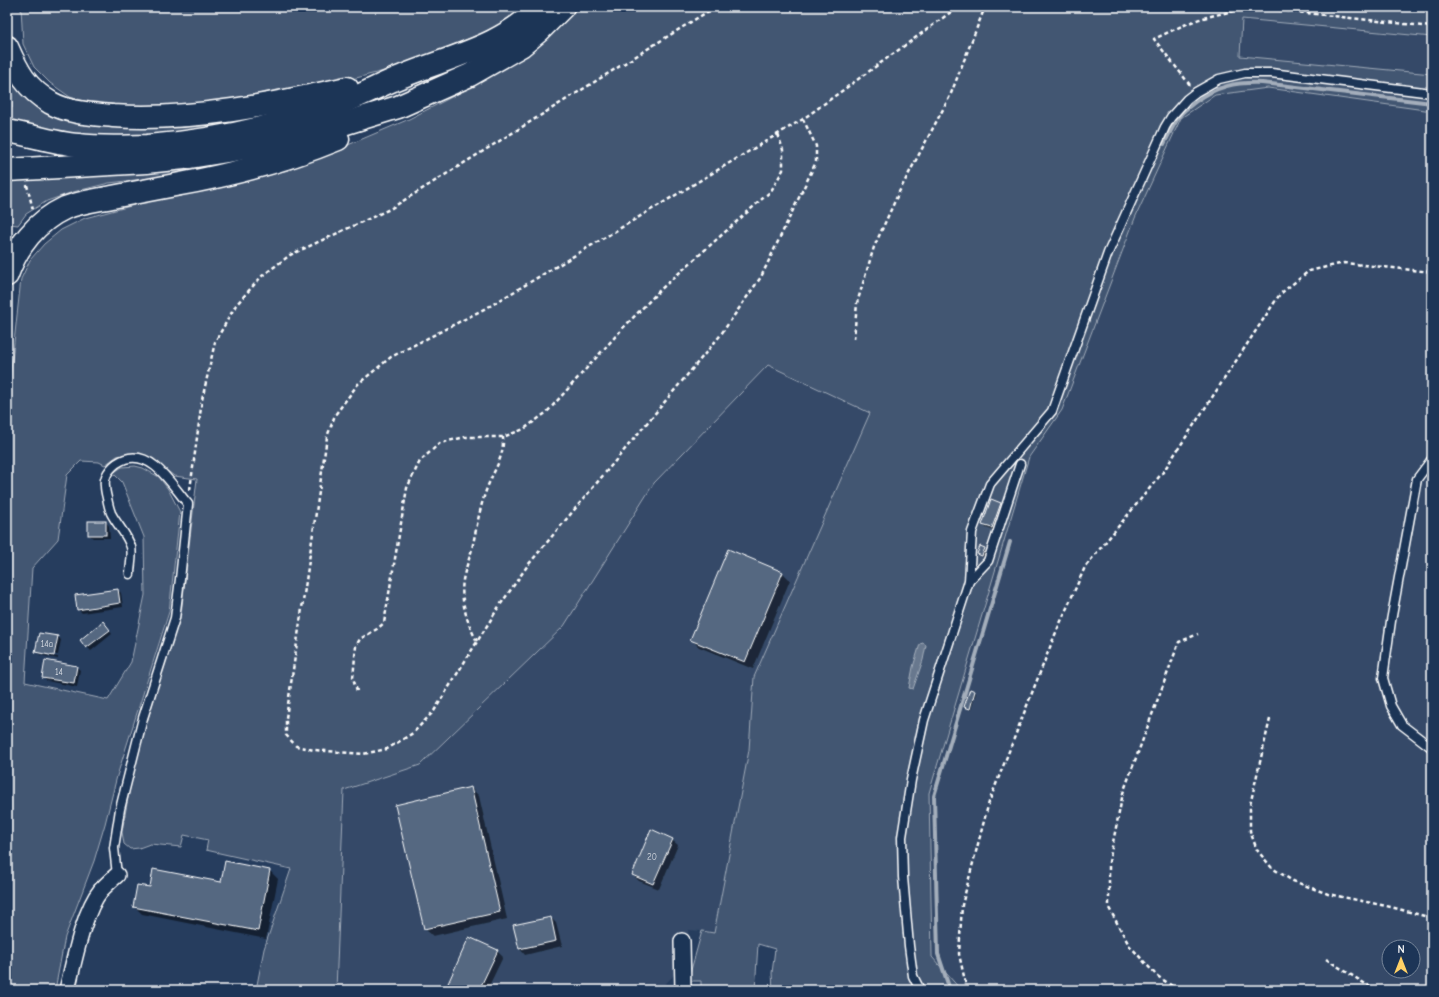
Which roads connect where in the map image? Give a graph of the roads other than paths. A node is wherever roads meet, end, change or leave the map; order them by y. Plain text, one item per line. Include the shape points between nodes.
1 (539, 7) edge
2 (563, 7) edge
3 (7, 47) edge
4 (403, 76) junction
5 (1432, 93) edge
6 (406, 103) junction
7 (7, 131) edge
8 (7, 170) edge
9 (7, 275) edge
10 (1432, 459) edge
11 (1020, 464) dead end
12 (130, 574) dead end
13 (969, 581) junction
14 (1432, 748) edge
15 (117, 875) joint
16 (682, 941) dead end
17 (67, 990) edge
18 (683, 990) edge
19 (920, 990) edge

1 - 4 highway via 520,24 493,41
2 - 6 highway via 539,31 515,49 470,75
3 - 4 highway via 25,83 39,95 52,104 91,114 154,116 216,113
4 - 7 highway via 356,97 294,119 201,140 129,147 92,147
5 - 13 lane via 1258,72 1219,79 1196,92 1178,108 1165,127 1108,253 1052,411 990,484 972,532
6 - 8 highway via 330,128 221,153 146,162
6 - 9 highway via 357,131 285,159 242,171 65,208 31,232 19,249
10 - 14 lane via 1417,479 1383,678 1391,706 1402,725
11 - 13 lane via 988,561
12 - 15 lane via 132,548 111,512 104,485 106,475 112,467 132,457 144,459 160,470 188,504 174,618 143,718 120,809 114,848
13 - 19 lane via 924,720 902,837 909,946 913,976
15 - 17 street via 100,891 90,909
16 - 18 street

